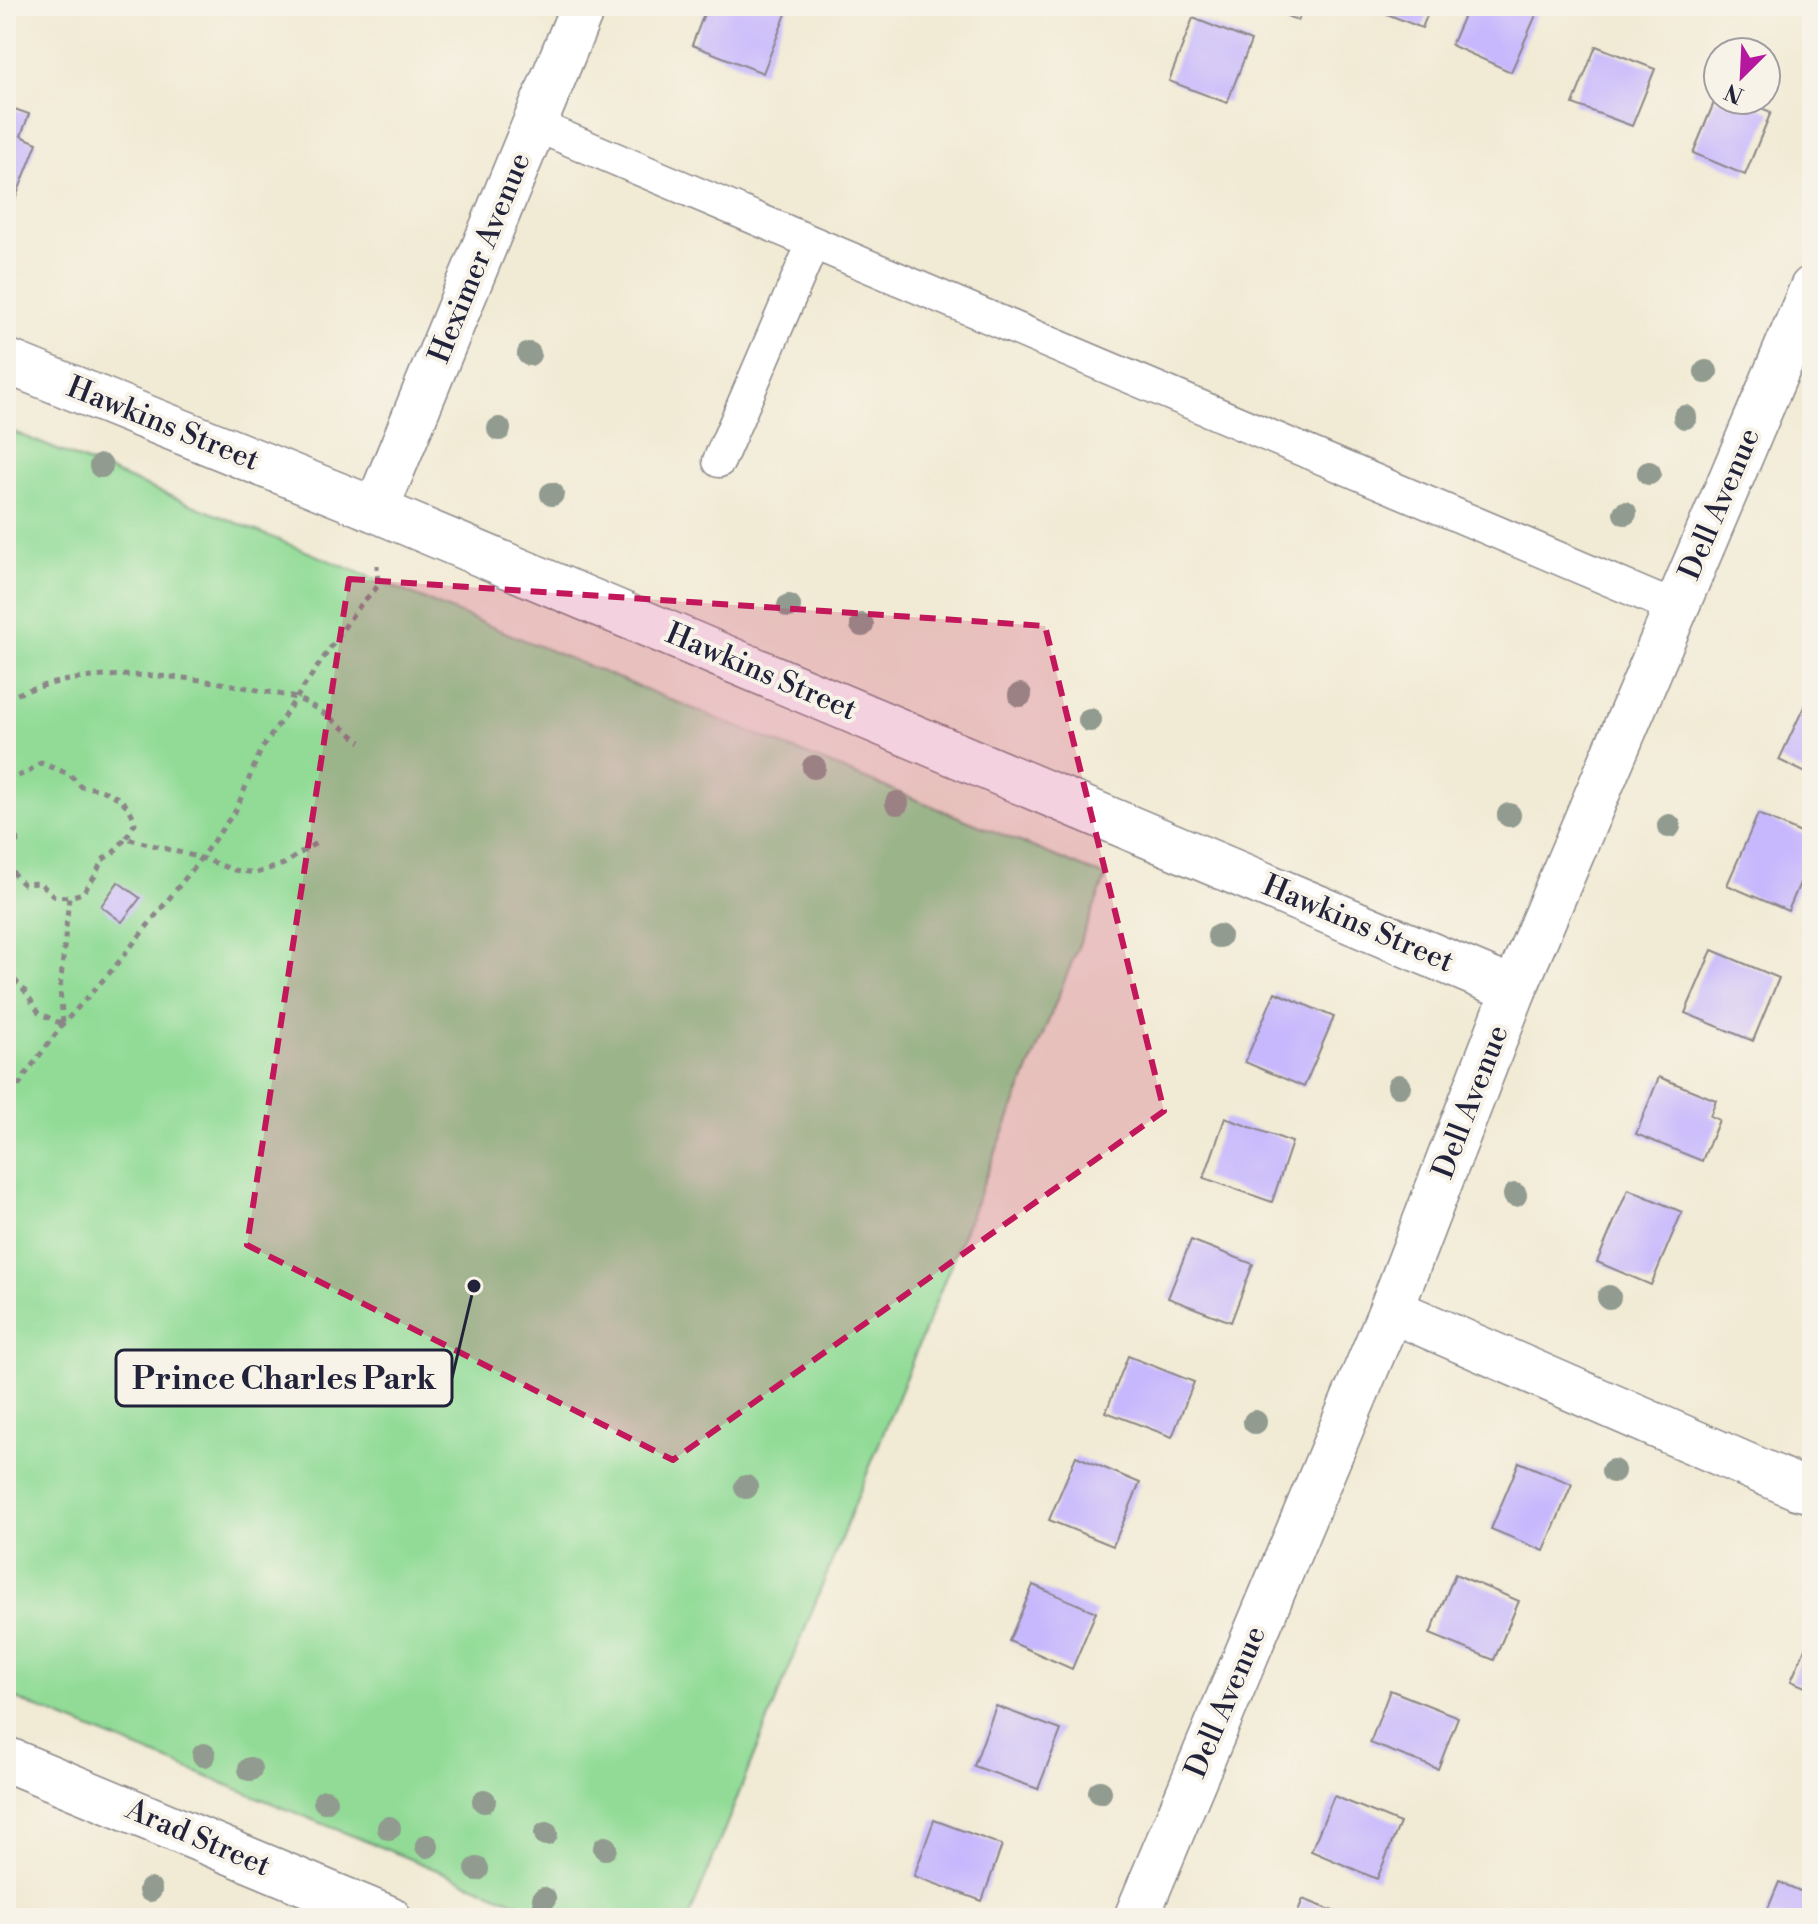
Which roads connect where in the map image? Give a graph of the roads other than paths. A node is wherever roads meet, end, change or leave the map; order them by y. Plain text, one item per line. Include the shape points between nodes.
1 (583, 6) edge
2 (535, 125) junction
3 (813, 243) junction
4 (1812, 288) edge
5 (6, 361) edge
6 (719, 461) dead end
7 (376, 510) junction
8 (1676, 608) junction
9 (1514, 990) junction
10 (1391, 1310) junction
11 (1812, 1491) edge
12 (6, 1759) edge
13 (389, 1918) edge
14 (1136, 1918) edge

1 - 2 street, Heximer Avenue
2 - 3 lane
2 - 7 street, Heximer Avenue
3 - 6 lane
3 - 8 lane
4 - 8 street, Dell Avenue
5 - 7 street, Hawkins Street
7 - 9 street, Hawkins Street
8 - 9 street, Dell Avenue
9 - 10 street, Dell Avenue
10 - 11 street
10 - 14 street, Dell Avenue
12 - 13 street, Arad Street

